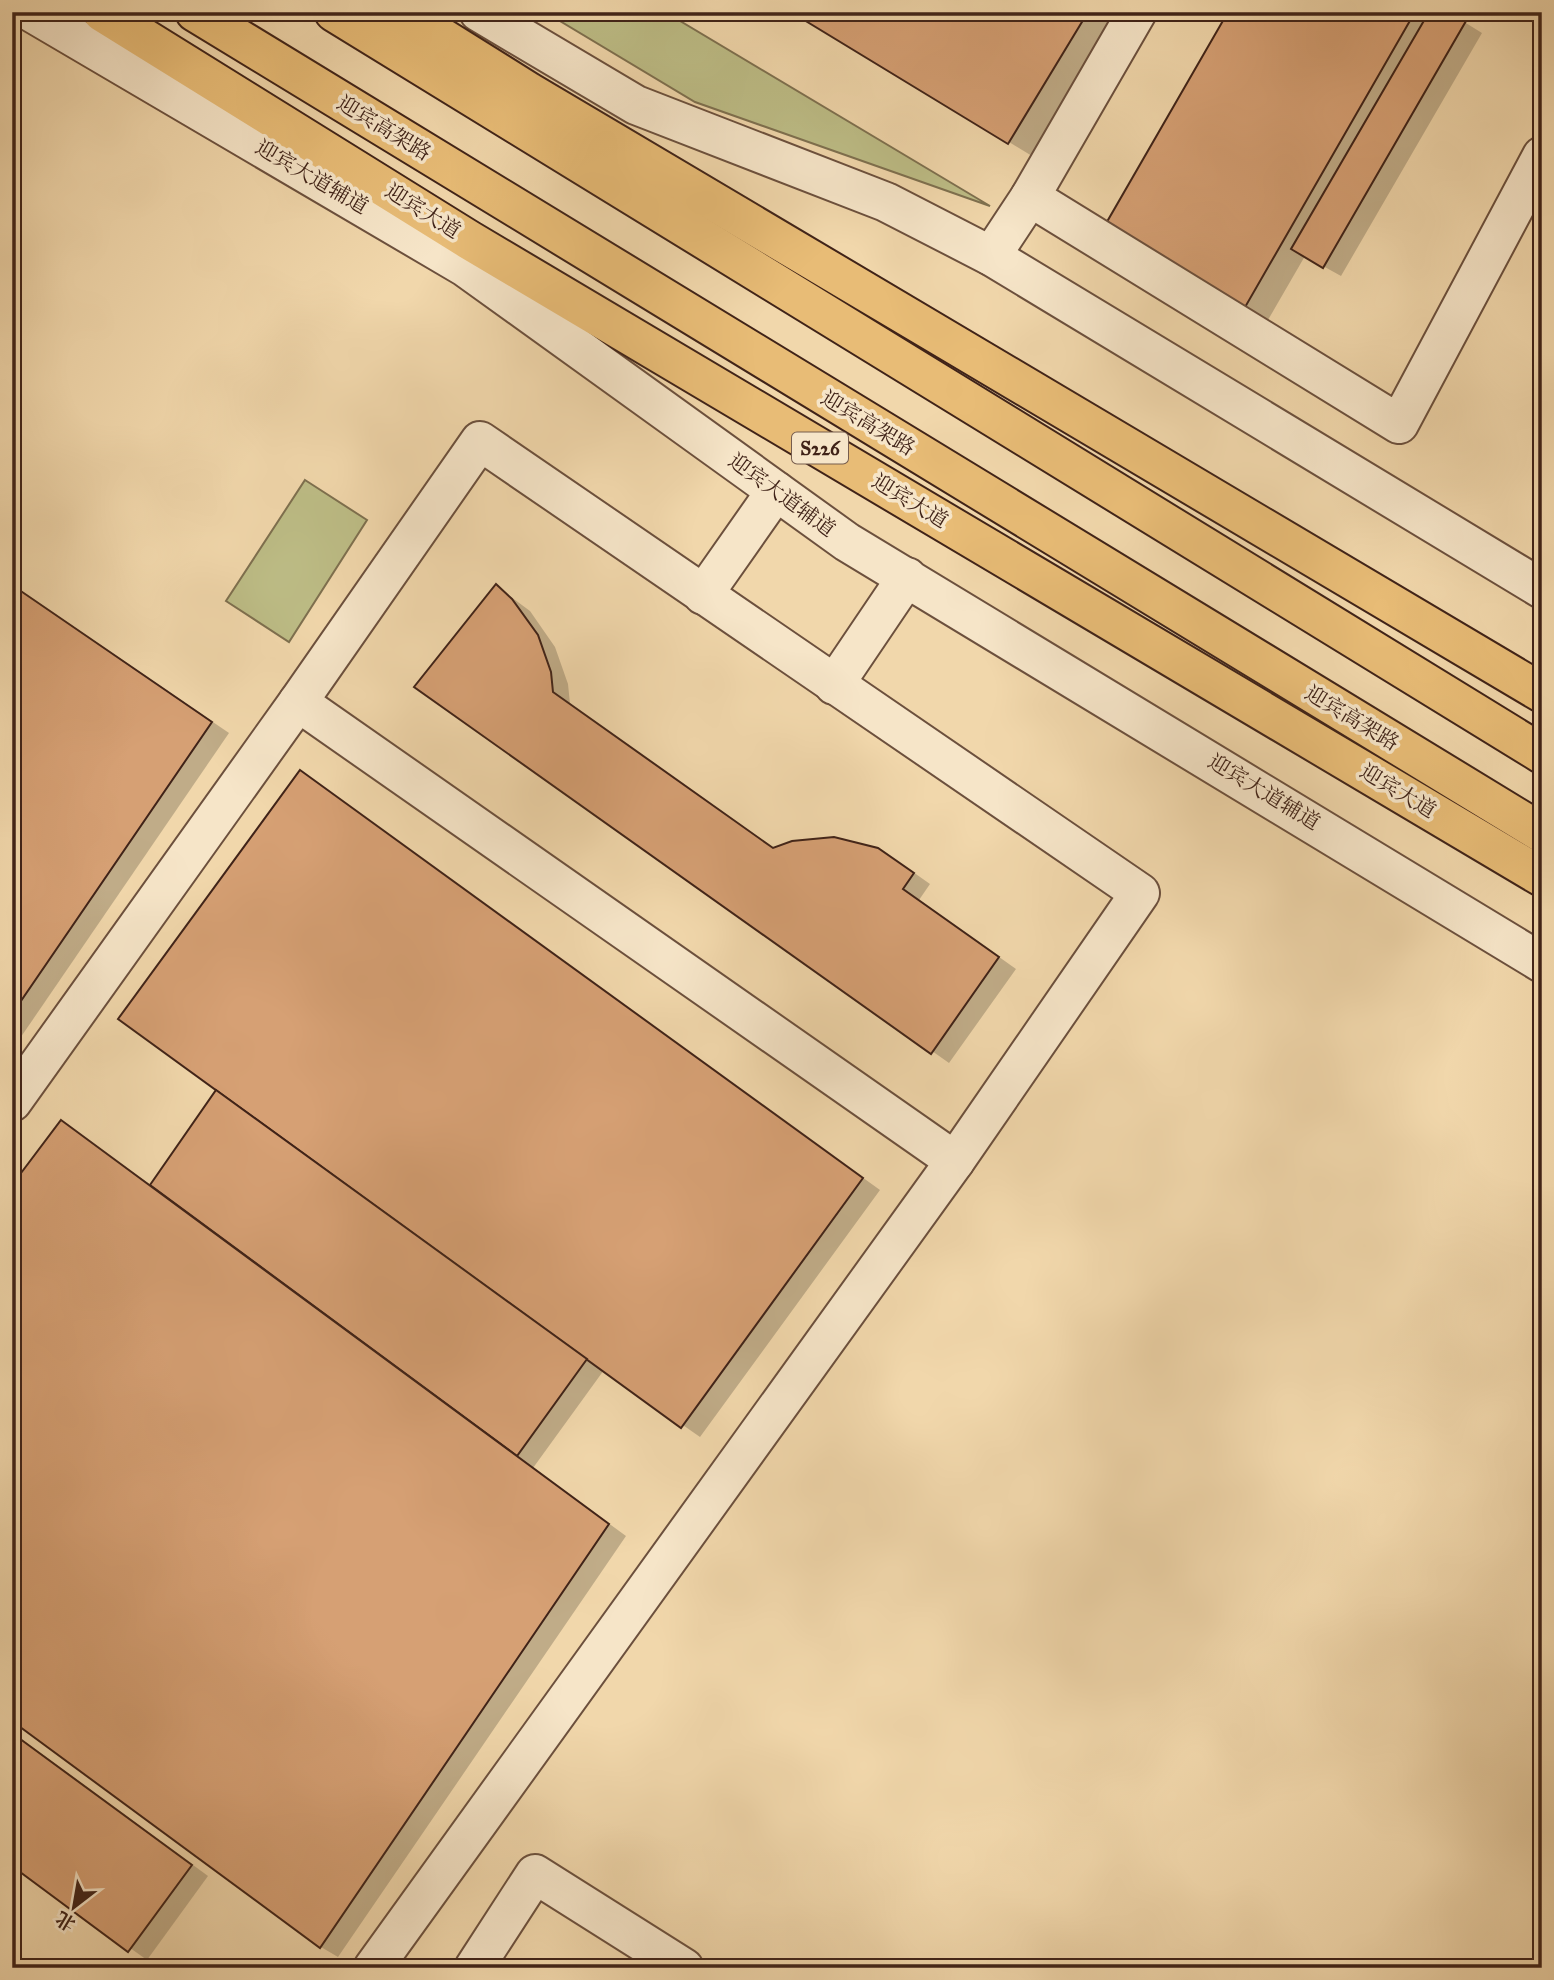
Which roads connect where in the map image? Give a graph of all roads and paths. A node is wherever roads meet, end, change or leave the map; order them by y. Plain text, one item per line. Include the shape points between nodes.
1 (31, 12) edge
2 (102, 12) edge
3 (195, 12) edge
4 (334, 12) edge
5 (401, 12) edge
6 (479, 12) edge
7 (1138, 12) edge
8 (1542, 156) edge
9 (1030, 197) junction
10 (991, 256) junction
11 (776, 491) junction
12 (907, 578) junction
13 (1542, 589) edge
14 (703, 594) junction
15 (834, 684) junction
16 (1542, 693) edge
17 (298, 702) junction
18 (1542, 754) edge
19 (1542, 833) edge
20 (1542, 877) edge
21 (1542, 963) edge
22 (12, 1101) edge
23 (955, 1161) junction
24 (373, 1968) edge
25 (474, 1968) edge
26 (684, 1968) edge

1 - 11 street, 迎宾大道辅道 via 466,267
2 - 20 main road, 迎宾大道 / S226 via 469,240
3 - 19 main road, 迎宾高架路
4 - 18 main road
5 - 16 main road
6 - 10 street via 636,105 886,202
7 - 9 street
8 - 9 street via 1399,424
9 - 10 street
10 - 13 street
11 - 12 street, 迎宾大道辅道
11 - 14 street
12 - 15 street
12 - 21 street, 迎宾大道辅道
14 - 15 street
14 - 17 street via 480,441
15 - 23 street via 1140,893
17 - 22 street
17 - 23 street
23 - 24 street
25 - 26 street via 535,1874

